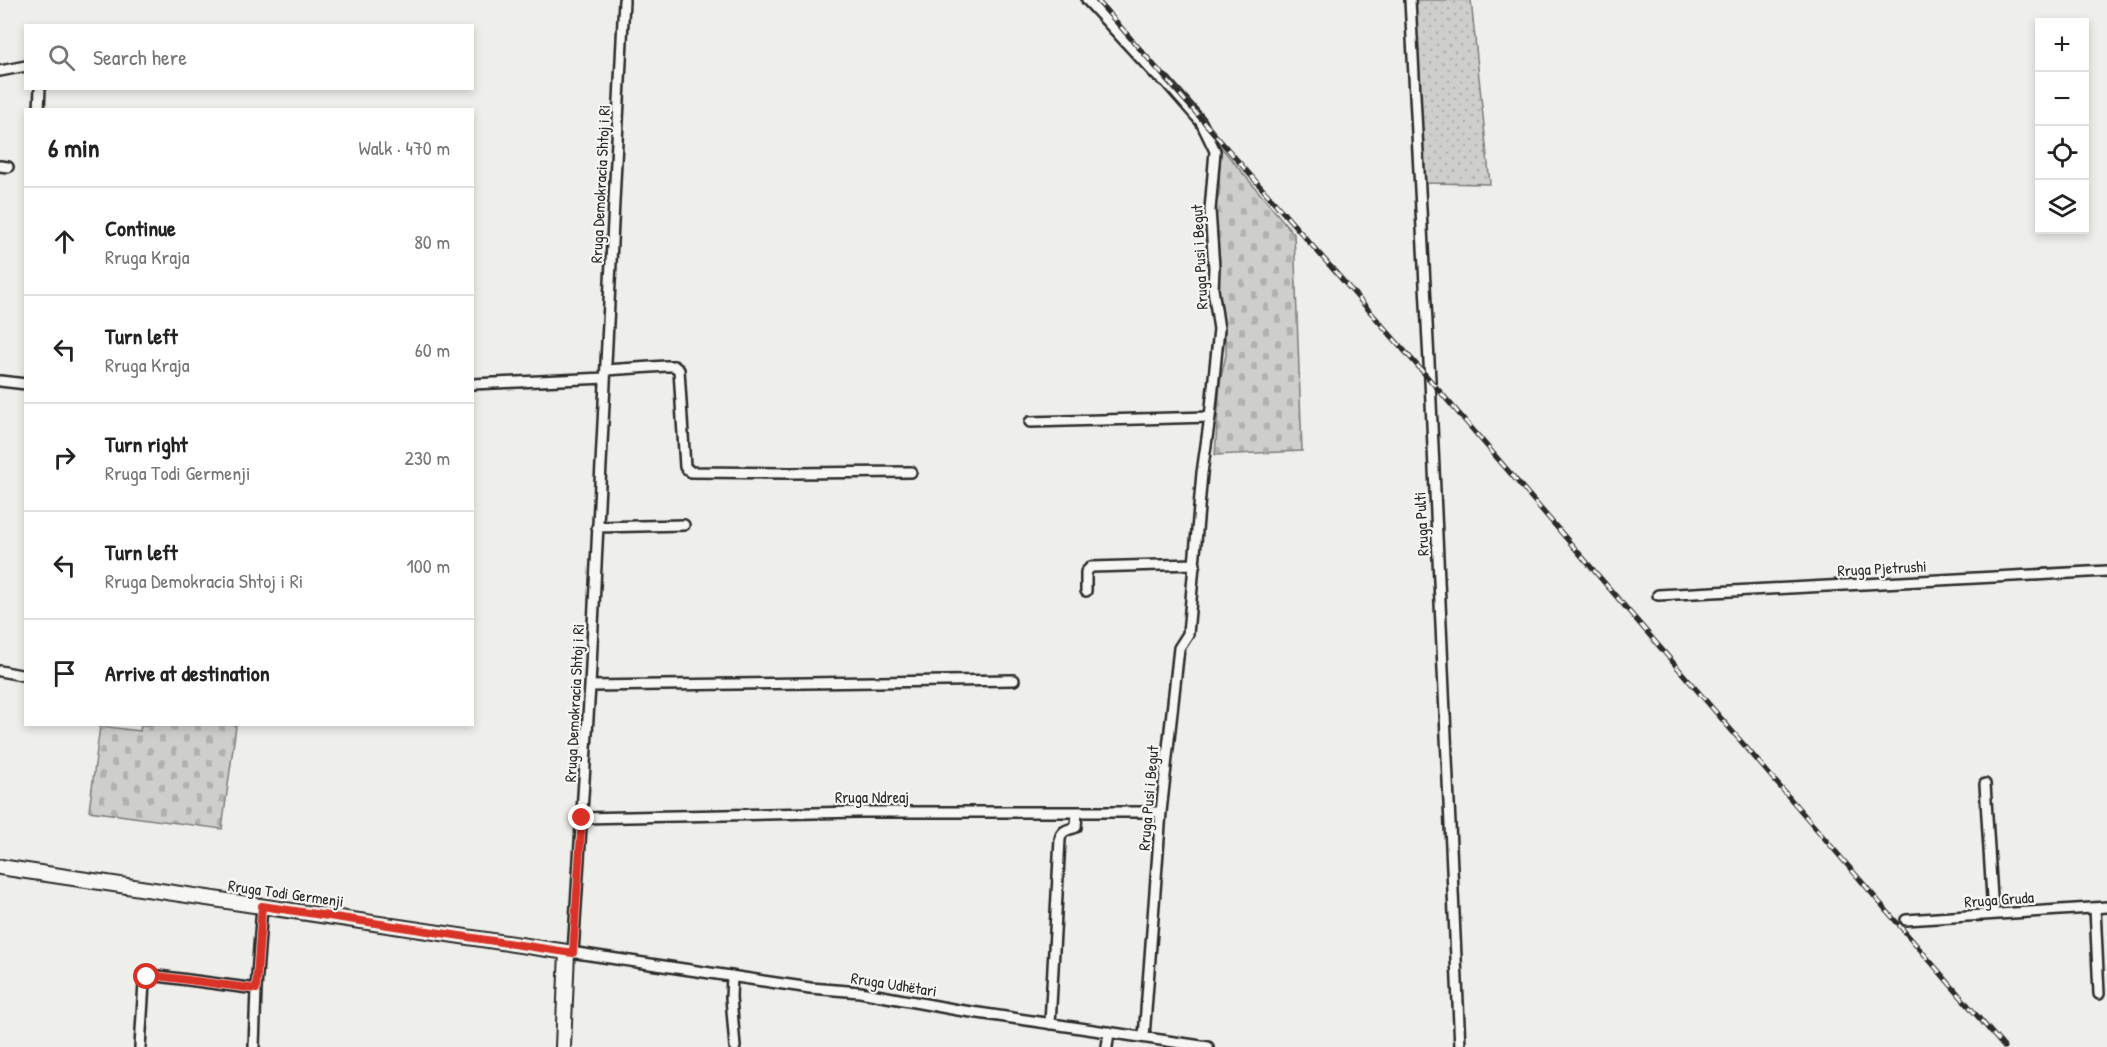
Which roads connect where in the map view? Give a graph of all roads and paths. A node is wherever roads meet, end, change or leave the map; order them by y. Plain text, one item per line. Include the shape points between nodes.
1 (624, 0) edge
2 (1087, 0) edge
3 (1410, 0) edge
4 (24, 66) edge
5 (0, 71) edge
6 (40, 90) edge
7 (39, 108) edge
8 (605, 374) junction
9 (0, 381) edge
10 (24, 384) edge
11 (474, 384) edge
12 (1210, 417) junction
13 (1030, 422) dead end
14 (911, 472) dead end
15 (684, 525) dead end
16 (597, 527) junction
17 (1195, 564) junction
18 (2107, 571) edge
19 (1086, 591) dead end
20 (1658, 595) dead end
21 (0, 671) edge
22 (24, 676) edge
23 (1014, 680) dead end
24 (590, 686) junction
25 (1985, 784) dead end
26 (1077, 812) junction
27 (1161, 812) junction
28 (582, 818) junction
29 (0, 867) edge
30 (262, 906) junction
31 (2107, 907) edge
32 (2095, 908) junction
33 (1993, 914) junction
34 (1906, 920) dead end
35 (570, 952) junction
36 (732, 976) junction
37 (256, 989) junction
38 (2099, 994) dead end
39 (1050, 1024) junction
40 (1109, 1032) junction
41 (1144, 1038) junction
42 (140, 1047) edge
43 (254, 1047) edge
44 (563, 1047) edge
45 (735, 1047) edge
46 (1107, 1047) edge
47 (1208, 1047) edge
48 (1460, 1047) edge

1 - 8 street, Rruga Demokracia Shtoj i Ri
2 - 12 street, Rruga Pusi i Begut via 1201,122 1215,152 1210,210 1213,289 1219,328
3 - 48 street, Rruga Pulti
4 - 5 street
6 - 7 street
8 - 11 street
8 - 14 street via 666,366 680,370 685,467 691,471
8 - 16 street, Rruga Demokracia Shtoj i Ri
9 - 10 street
12 - 13 street
12 - 17 street, Rruga Pusi i Begut
15 - 16 street
16 - 24 street, Rruga Demokracia Shtoj i Ri
17 - 19 street via 1091,567 1086,572
17 - 27 street, Rruga Pusi i Begut via 1188,634 1179,648
18 - 20 street, Rruga Pjetrushi
21 - 22 street
23 - 24 street
24 - 28 street, Rruga Demokracia Shtoj i Ri
25 - 33 street
26 - 27 street, Rruga Ndreaj
26 - 28 street, Rruga Ndreaj
26 - 39 street via 1076,827 1061,834
27 - 41 street, Rruga Pusi i Begut
28 - 35 street, Rruga Demokracia Shtoj i Ri
29 - 30 street, Rruga Todi Germenji
30 - 35 street, Rruga Todi Germenji
30 - 37 street
31 - 32 street, Rruga Gruda
32 - 33 street, Rruga Gruda
32 - 38 street
33 - 34 street, Rruga Gruda
35 - 36 street, Rruga Udhëtari
35 - 44 street
36 - 39 street, Rruga Udhëtari via 860,992
36 - 45 street
37 - 42 street via 147,977
37 - 43 street
39 - 40 street, Rruga Udhëtari
40 - 41 street, Rruga Udhëtari
40 - 46 street
41 - 47 street, Rruga Udhëtari

